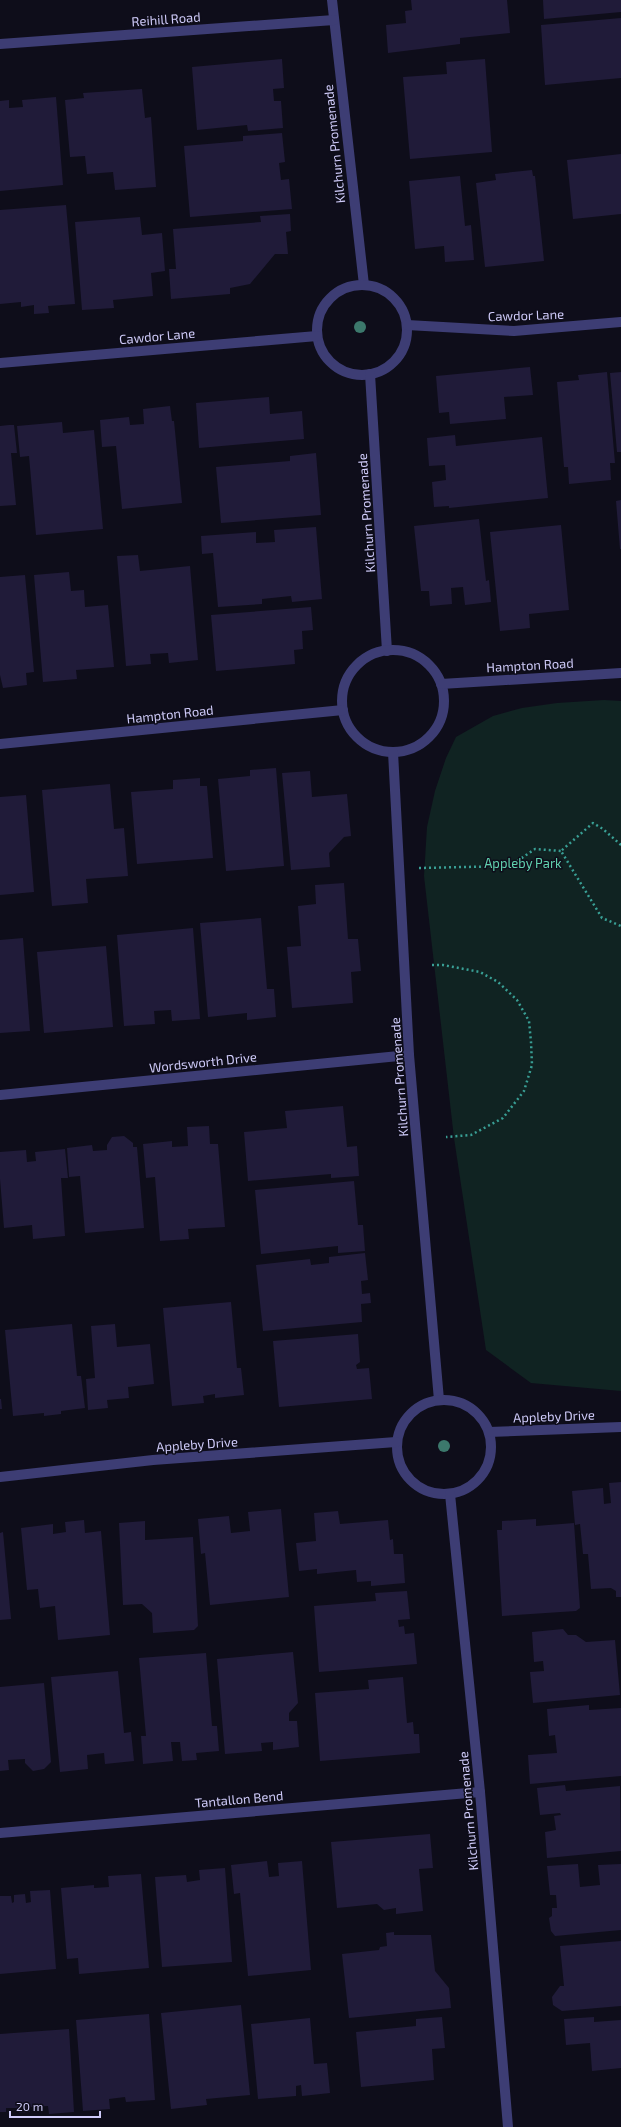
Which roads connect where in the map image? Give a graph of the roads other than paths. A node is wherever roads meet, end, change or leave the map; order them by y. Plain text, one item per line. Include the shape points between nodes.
1 (332, 0) edge
2 (334, 20) junction
3 (0, 44) edge
4 (364, 285) junction
5 (621, 322) edge
6 (407, 325) junction
7 (317, 336) junction
8 (0, 363) edge
9 (370, 374) junction
10 (387, 651) junction
11 (621, 673) edge
12 (441, 684) junction
13 (343, 710) junction
14 (0, 744) edge
15 (393, 752) junction
16 (409, 1055) junction
17 (0, 1095) edge
18 (439, 1400) junction
19 (621, 1427) edge
20 (489, 1432) junction
21 (396, 1442) junction
22 (0, 1476) edge
23 (450, 1494) junction
24 (480, 1792) junction
25 (0, 1833) edge
26 (508, 2127) edge

1 - 2 street, Kilchurn Promenade
2 - 3 street, Reihill Road
2 - 4 street, Kilchurn Promenade
4 - 6 street via 379,288 392,296 402,308
4 - 7 street via 348,286 334,294 324,306 318,320
5 - 6 street, Cawdor Lane via 514,331
6 - 9 street via 406,341 399,355 388,366
7 - 8 street, Cawdor Lane
7 - 9 street via 327,358 339,369 354,374
9 - 10 street, Kilchurn Promenade
10 - 12 street via 404,652 420,657 433,669
10 - 13 street via 374,654 360,663 349,676 343,692
11 - 12 street, Hampton Road
12 - 15 street via 443,714 436,730 422,744 405,751
13 - 14 street, Hampton Road
13 - 15 street via 347,724 358,738 374,748
15 - 16 street, Kilchurn Promenade
16 - 17 street, Wordsworth Drive
16 - 18 street, Kilchurn Promenade
18 - 20 street via 455,1401 470,1407 481,1418
18 - 21 street via 423,1404 410,1413 401,1426
19 - 20 street, Appleby Drive
20 - 23 street via 491,1448 488,1464 479,1479 466,1489
21 - 22 street, Appleby Drive via 153,1460
21 - 23 street via 398,1458 409,1478 417,1486 433,1493
23 - 24 street, Kilchurn Promenade
24 - 25 street, Tantallon Bend
24 - 26 street, Kilchurn Promenade

